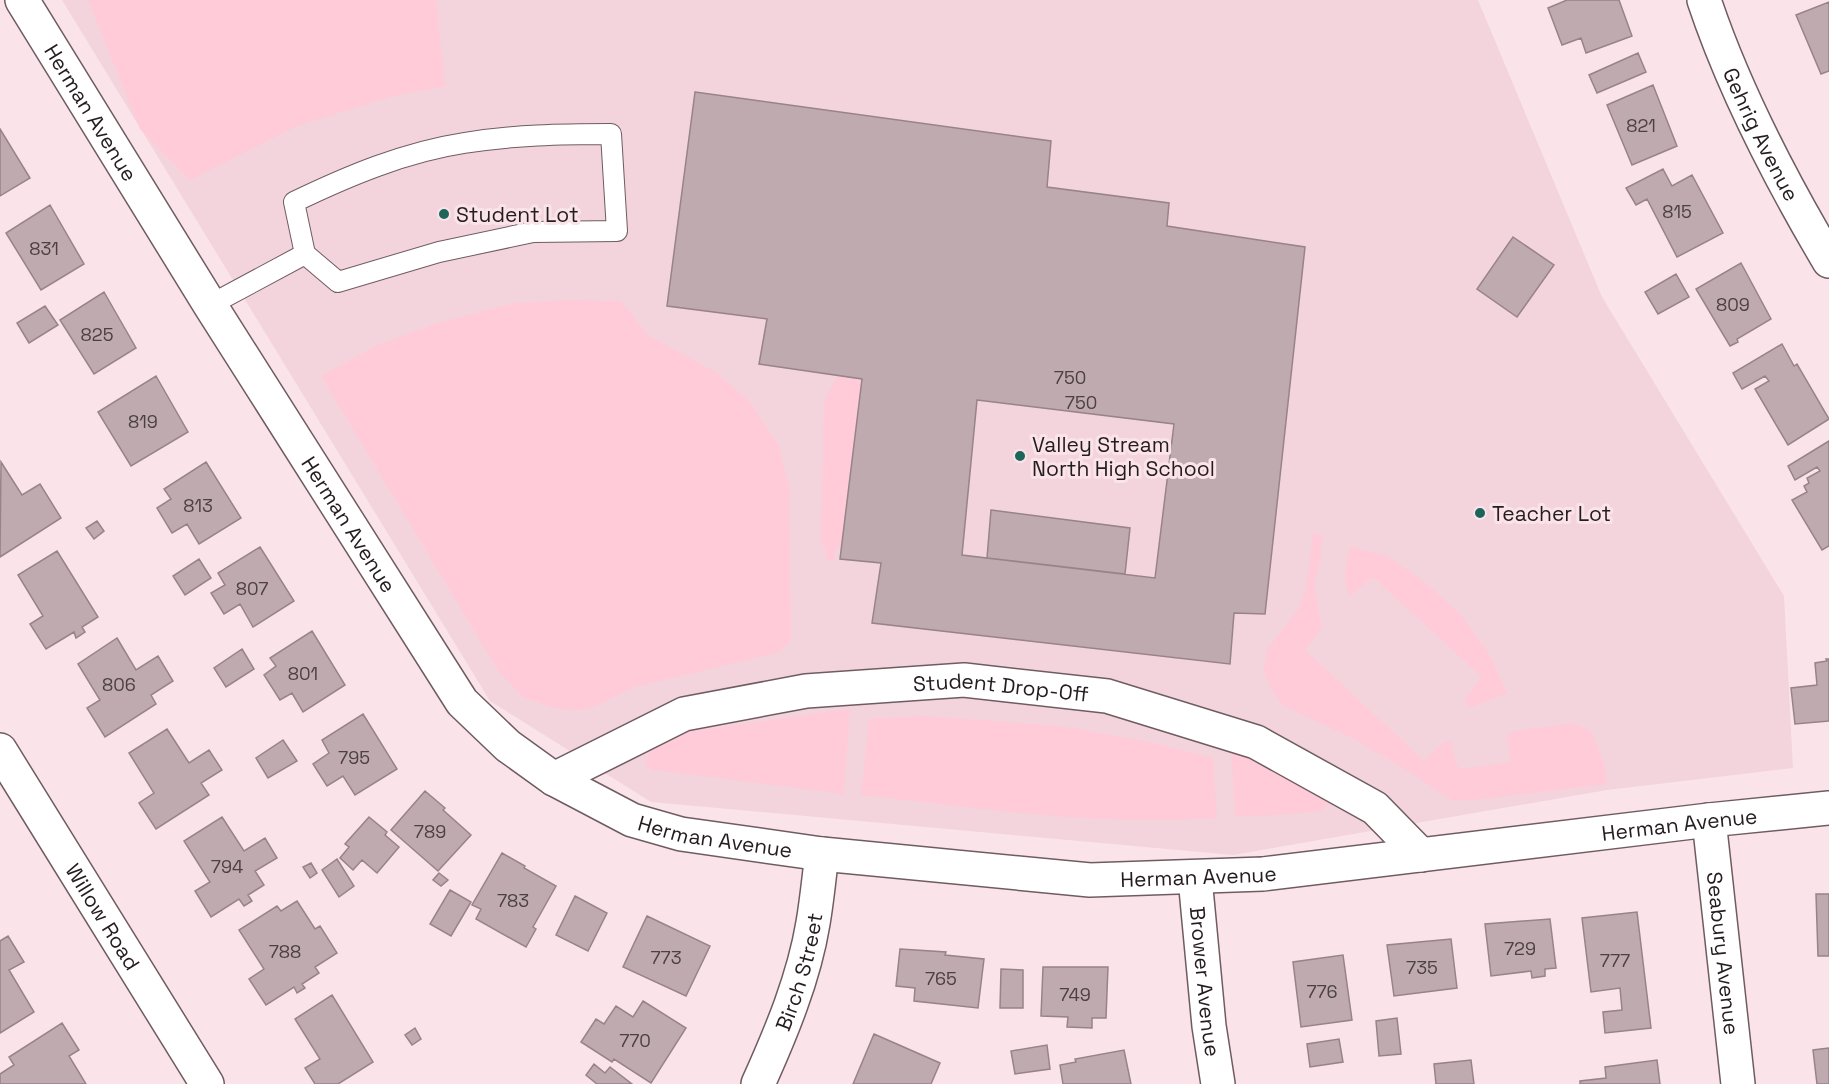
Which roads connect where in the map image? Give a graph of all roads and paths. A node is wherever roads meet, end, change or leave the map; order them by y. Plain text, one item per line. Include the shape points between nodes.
1 (22, 0) edge
2 (1704, 0) edge
3 (305, 254) junction
4 (1829, 261) edge
5 (210, 305) junction
6 (0, 750) edge
7 (554, 779) junction
8 (1829, 808) edge
9 (1708, 820) junction
10 (822, 854) junction
11 (1421, 855) junction
12 (1195, 878) junction
13 (207, 1084) edge
14 (758, 1084) edge
15 (1218, 1084) edge
16 (1738, 1084) edge

1 - 5 street, Herman Avenue
2 - 4 street, Gehrig Avenue via 1744,101
3 - 3 lane via 338,282 439,252 533,232 617,231 611,134 538,134 462,143 398,159 327,186 294,202
3 - 5 lane
5 - 7 street, Herman Avenue via 462,702 508,746
6 - 13 street, Willow Road
7 - 10 street, Herman Avenue via 632,820 681,834
7 - 11 street, Student Drop-Off via 684,714 806,691 964,680 1107,696 1256,742 1375,808
8 - 9 street, Herman Avenue
9 - 11 street, Herman Avenue
9 - 16 street, Seabury Avenue
10 - 12 street, Herman Avenue via 1090,880
10 - 14 street, Birch Street via 804,963
11 - 12 street, Herman Avenue
12 - 15 street, Brower Avenue

